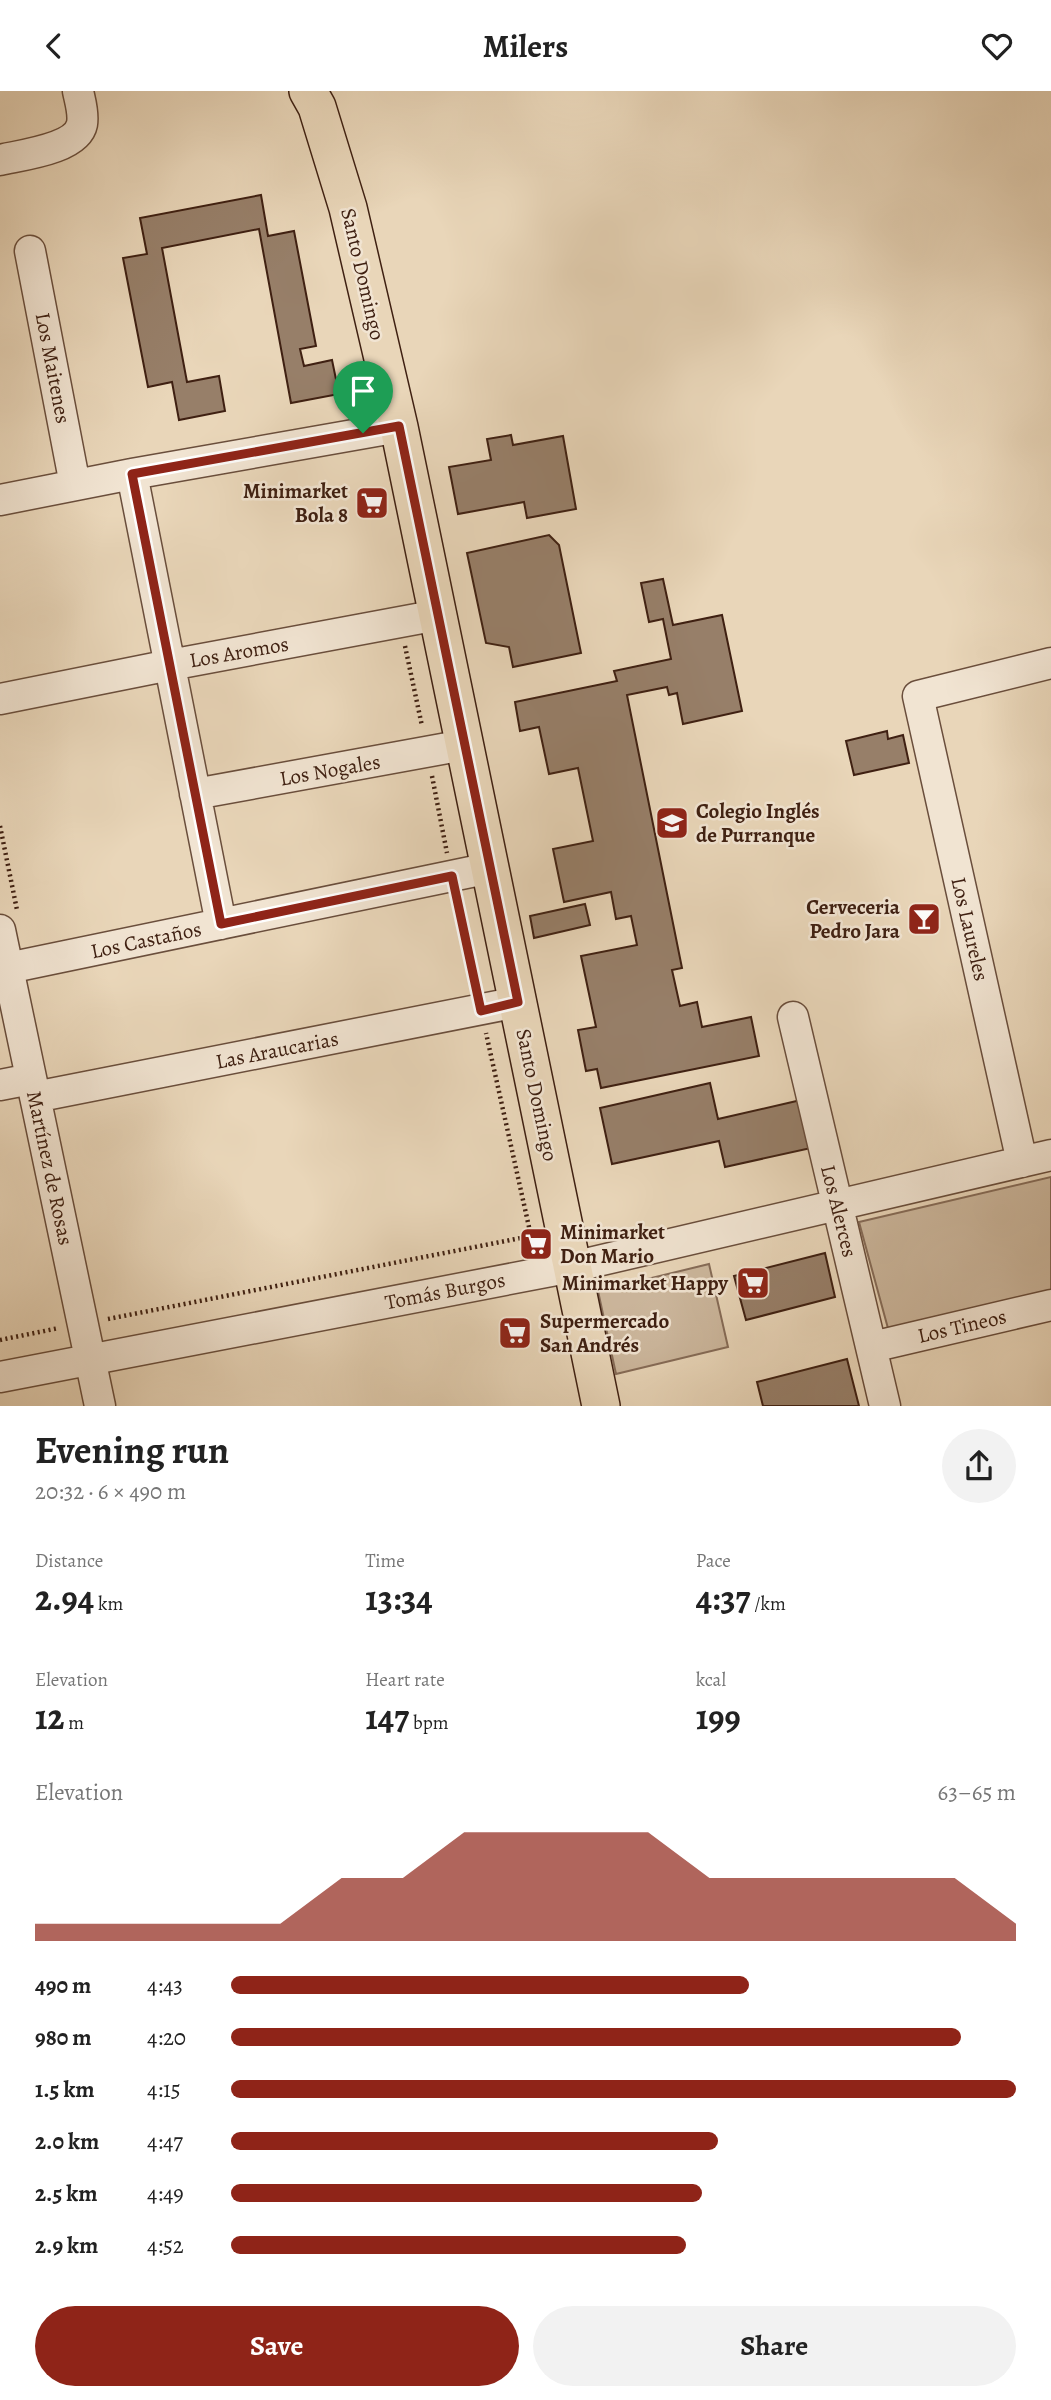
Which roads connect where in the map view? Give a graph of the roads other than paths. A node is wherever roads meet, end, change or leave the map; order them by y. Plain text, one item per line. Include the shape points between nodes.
1 (78, 91) edge
2 (308, 91) edge
3 (0, 160) edge
4 (30, 251) dead end
5 (399, 426) junction
6 (132, 474) junction
7 (75, 485) junction
8 (0, 500) edge
9 (438, 615) junction
10 (1051, 663) edge
11 (170, 665) junction
12 (0, 699) edge
13 (464, 745) junction
14 (195, 794) junction
15 (490, 868) junction
16 (221, 924) junction
17 (0, 930) edge
18 (8, 968) junction
19 (518, 1002) junction
20 (793, 1017) dead end
21 (0, 1085) edge
22 (33, 1088) junction
23 (1051, 1155) edge
24 (1022, 1161) junction
25 (837, 1205) junction
26 (572, 1267) junction
27 (1051, 1305) edge
28 (872, 1347) junction
29 (90, 1360) junction
30 (0, 1377) edge
31 (100, 1406) edge
32 (601, 1406) edge
33 (885, 1406) edge

1 - 3 street via 82,125 76,135 61,144
2 - 5 main road, Santo Domingo via 348,208
4 - 7 street, Los Maitenes
5 - 6 street
5 - 9 main road, Santo Domingo
6 - 7 street
6 - 11 street
7 - 8 street
9 - 11 street, Los Aromos
9 - 13 main road, Santo Domingo
10 - 24 street, Los Laureles via 918,696
11 - 12 street, Los Aromos
11 - 14 street
13 - 14 street, Los Nogales
13 - 15 main road, Santo Domingo
14 - 16 street
15 - 16 street, Los Castaños
15 - 19 main road, Santo Domingo
16 - 18 street, Los Castaños
17 - 18 street, Martínez de Rosas
18 - 22 street, Martínez de Rosas
19 - 22 street, Las Araucarias
19 - 26 main road, Santo Domingo
20 - 25 street, Los Alerces
21 - 22 street, Las Araucarias
22 - 29 street, Martínez de Rosas
23 - 24 street, Tomás Burgos
24 - 25 street, Tomás Burgos
25 - 26 street, Tomás Burgos
25 - 28 street, Los Alerces
26 - 29 street, Tomás Burgos
26 - 32 main road, Santo Domingo
27 - 28 street, Los Tineos
28 - 33 street, Los Alerces
29 - 30 street, Tomás Burgos
29 - 31 street, Martínez de Rosas

